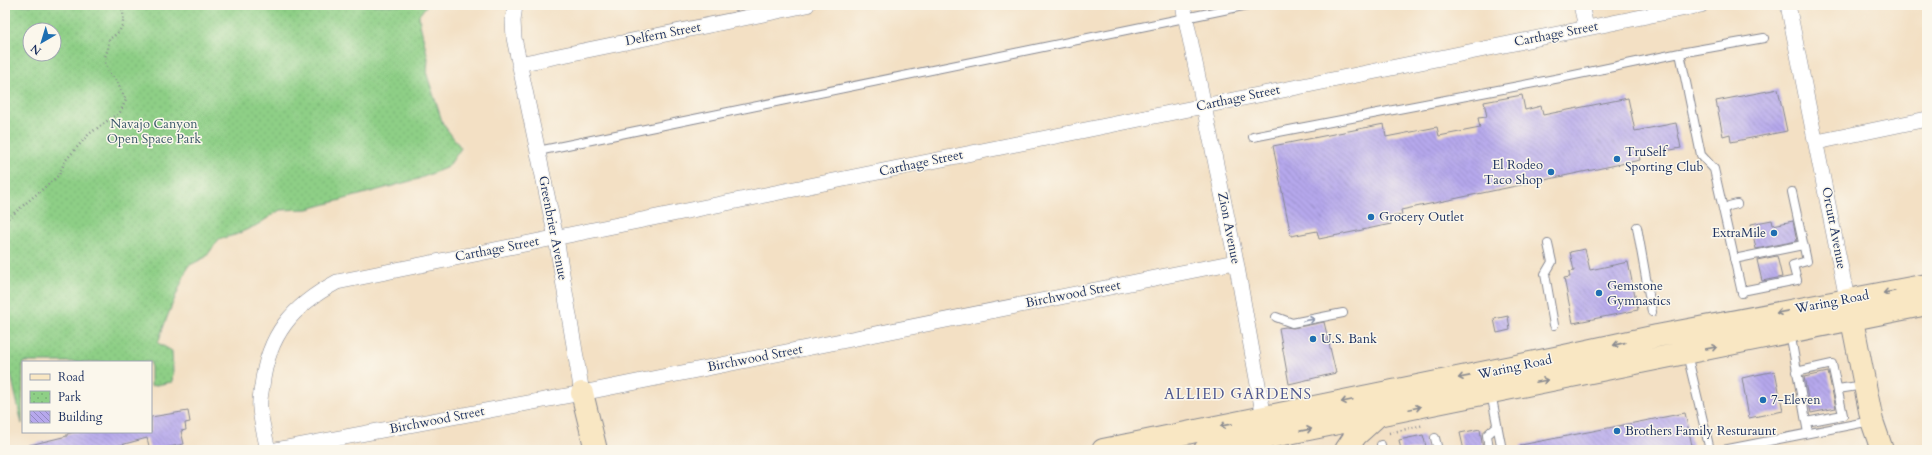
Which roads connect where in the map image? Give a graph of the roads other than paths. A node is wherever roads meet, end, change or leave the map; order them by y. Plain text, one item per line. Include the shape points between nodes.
1 (515, 5) edge
2 (807, 5) edge
3 (1248, 5) edge
4 (1581, 5) edge
5 (1700, 5) edge
6 (1788, 5) edge
7 (1184, 11) edge
8 (1586, 27) junction
9 (1764, 38) dead end
10 (1680, 53) junction
11 (519, 64) junction
12 (1204, 105) junction
13 (1927, 119) edge
14 (1254, 137) dead end
15 (1817, 142) junction
16 (538, 151) junction
17 (1792, 192) dead end
18 (1737, 204) dead end
19 (1723, 210) junction
20 (1637, 227) dead end
21 (556, 238) junction
22 (1548, 244) dead end
23 (1803, 244) junction
24 (1734, 259) junction
25 (1236, 262) junction
26 (1927, 285) edge
27 (1847, 299) junction
28 (1927, 304) edge
29 (1652, 312) dead end
30 (1343, 314) dead end
31 (1276, 317) dead end
32 (1852, 320) junction
33 (1554, 324) dead end
34 (1790, 332) junction
35 (1687, 353) junction
36 (1796, 372) junction
37 (1864, 385) junction
38 (1838, 390) junction
39 (1490, 392) junction
40 (582, 393) junction
41 (1872, 421) junction
42 (1806, 422) junction
43 (1383, 424) junction
44 (1497, 426) junction
45 (1808, 433) junction
46 (1269, 435) edge
47 (1435, 438) dead end
48 (268, 450) edge
49 (275, 450) edge
50 (596, 450) edge
51 (1103, 450) edge
52 (1205, 450) edge
53 (1346, 450) edge
54 (1438, 450) edge
55 (1489, 450) edge
56 (1502, 450) edge
57 (1710, 450) edge
58 (1723, 450) edge
59 (1882, 450) edge

1 - 11 street, Greenbrier Avenue via 514,38
2 - 11 street, Delfern Street
3 - 7 lane
4 - 8 street
5 - 8 street, Carthage Street
6 - 15 street, Orcutt Avenue
7 - 12 street, Zion Avenue
7 - 16 lane
8 - 12 street, Carthage Street
9 - 10 lane
10 - 14 lane
10 - 19 lane via 1701,155 1714,169
11 - 16 street, Greenbrier Avenue
12 - 21 street, Carthage Street
12 - 25 street, Zion Avenue
13 - 15 street
15 - 27 street, Orcutt Avenue
16 - 21 street, Greenbrier Avenue
17 - 23 lane
18 - 19 lane
19 - 24 lane
20 - 29 lane
21 - 40 street, Greenbrier Avenue
21 - 48 street, Carthage Street via 337,282 324,288 291,315 277,333 264,366 260,407
22 - 33 lane via 1552,262 1545,274
23 - 24 lane
23 - 24 lane via 1807,261 1793,265 1797,280 1742,292
25 - 40 street, Birchwood Street
25 - 46 street, Zion Avenue
26 -> 27 main road, Waring Road
27 - 32 main road, Orcutt Avenue
27 -> 46 main road, Waring Road via 1555,358
28 - 32 main road, Waring Road
31 -> 30 lane via 1292,323
32 - 34 main road, Waring Road
32 - 37 main road, Orcutt Avenue
35 -> 34 main road, Waring Road
34 - 36 lane
39 -> 35 main road, Waring Road
35 - 57 lane
36 - 38 lane via 1832,364
36 - 42 lane
37 - 38 lane
37 - 41 main road, Orcutt Avenue
38 - 42 lane via 1842,415
43 -> 39 main road, Waring Road
39 - 44 lane
40 - 49 street, Birchwood Street
40 - 50 main road, Greenbrier Avenue
41 - 45 lane
41 - 59 main road, Orcutt Avenue
42 - 45 lane
46 -> 43 main road, Waring Road
43 - 53 main road via 1356,435
44 - 55 lane via 1487,435
44 - 56 lane
45 - 58 lane
46 -> 51 main road, Waring Road
46 - 52 main road, Waring Road
47 - 54 lane

